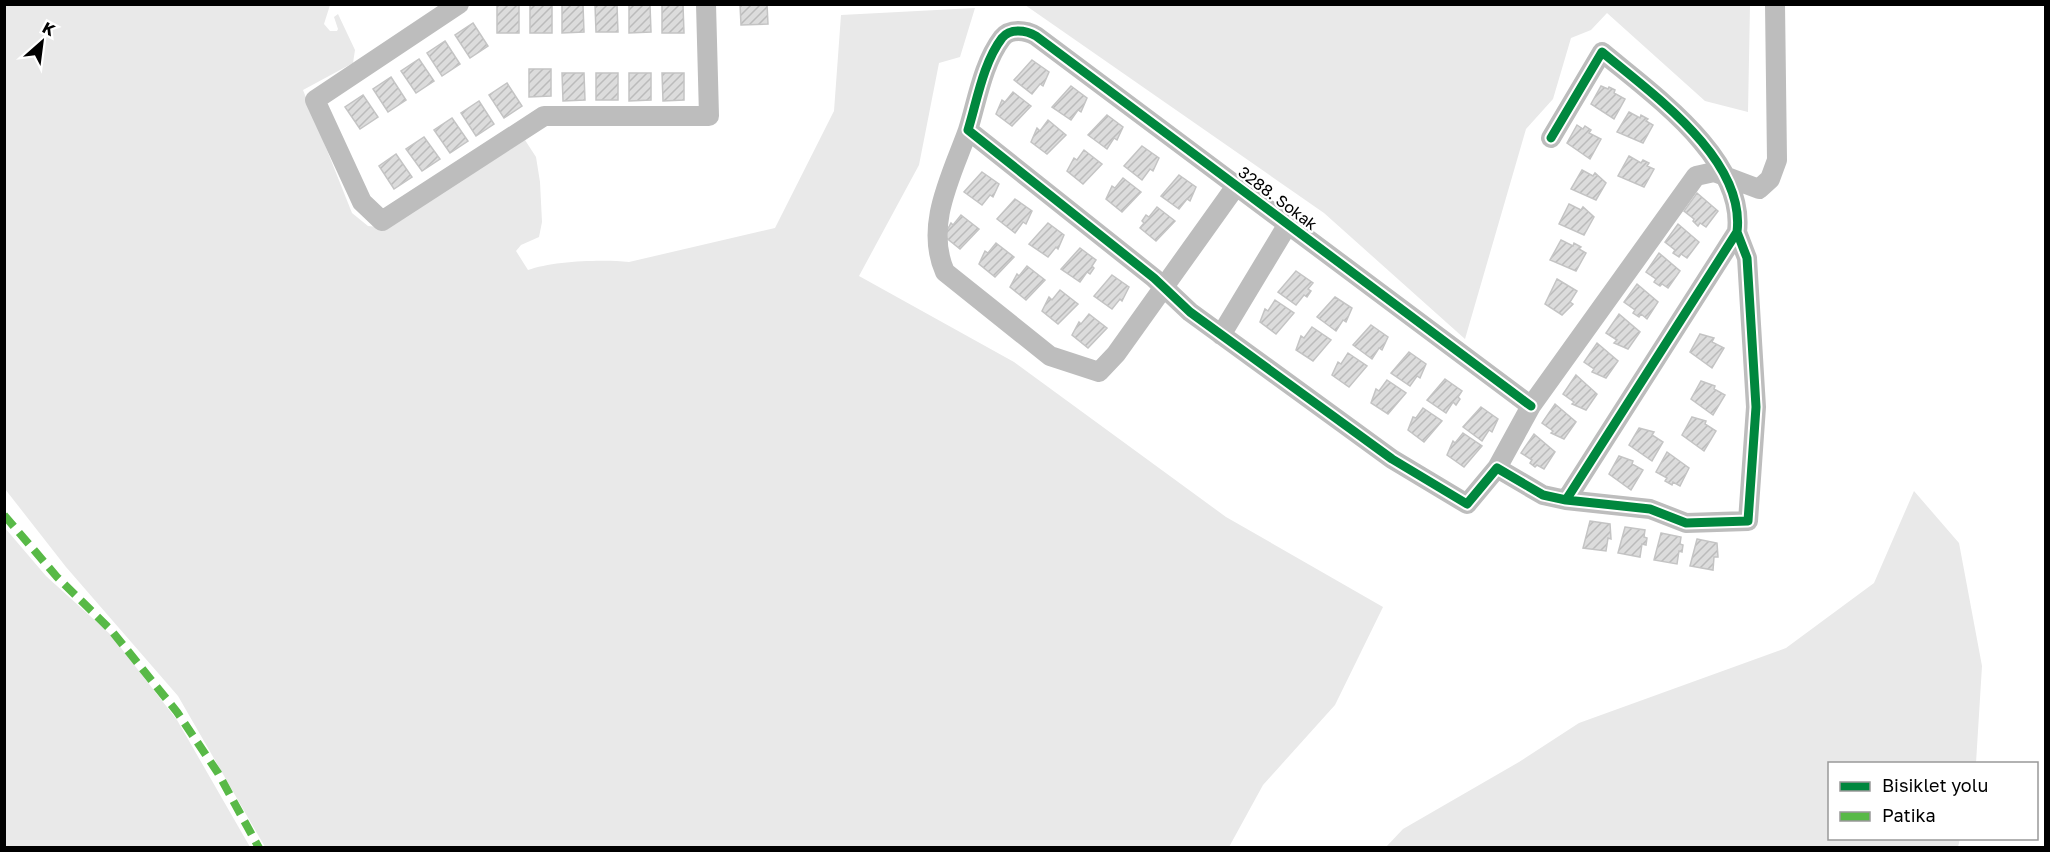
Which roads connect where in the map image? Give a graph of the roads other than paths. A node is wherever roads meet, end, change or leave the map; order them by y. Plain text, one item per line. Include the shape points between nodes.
1 (459, 4) edge
2 (706, 4) edge
3 (1775, 4) edge
4 (968, 130) junction
5 (1551, 138) dead end
6 (1729, 179) junction
7 (1236, 186) junction
8 (1288, 224) junction
9 (1737, 232) junction
10 (1163, 286) junction
11 (1221, 335) junction
12 (1531, 406) junction
13 (1497, 468) junction
14 (1566, 500) junction

1 - 2 street via 315,100 362,202 382,221 544,116 709,116
3 - 6 street via 1777,160 1770,179 1759,189
4 - 7 street, 3288. Sokak via 987,68 1003,37 1012,31 1029,32
4 - 10 street
4 - 10 street via 937,221 937,253 945,272 1050,356 1099,372
5 - 6 street via 1602,52 1684,122
6 - 9 street via 1739,215
6 - 12 street via 1714,172 1696,176
7 - 8 street, 3288. Sokak
7 - 10 street
8 - 11 street
8 - 12 street, 3288. Sokak
9 - 14 street
9 - 14 street via 1747,258 1756,407 1748,521 1686,523 1650,509
10 - 11 street
11 - 13 street via 1392,459 1467,504
12 - 13 street
13 - 14 street via 1543,495

